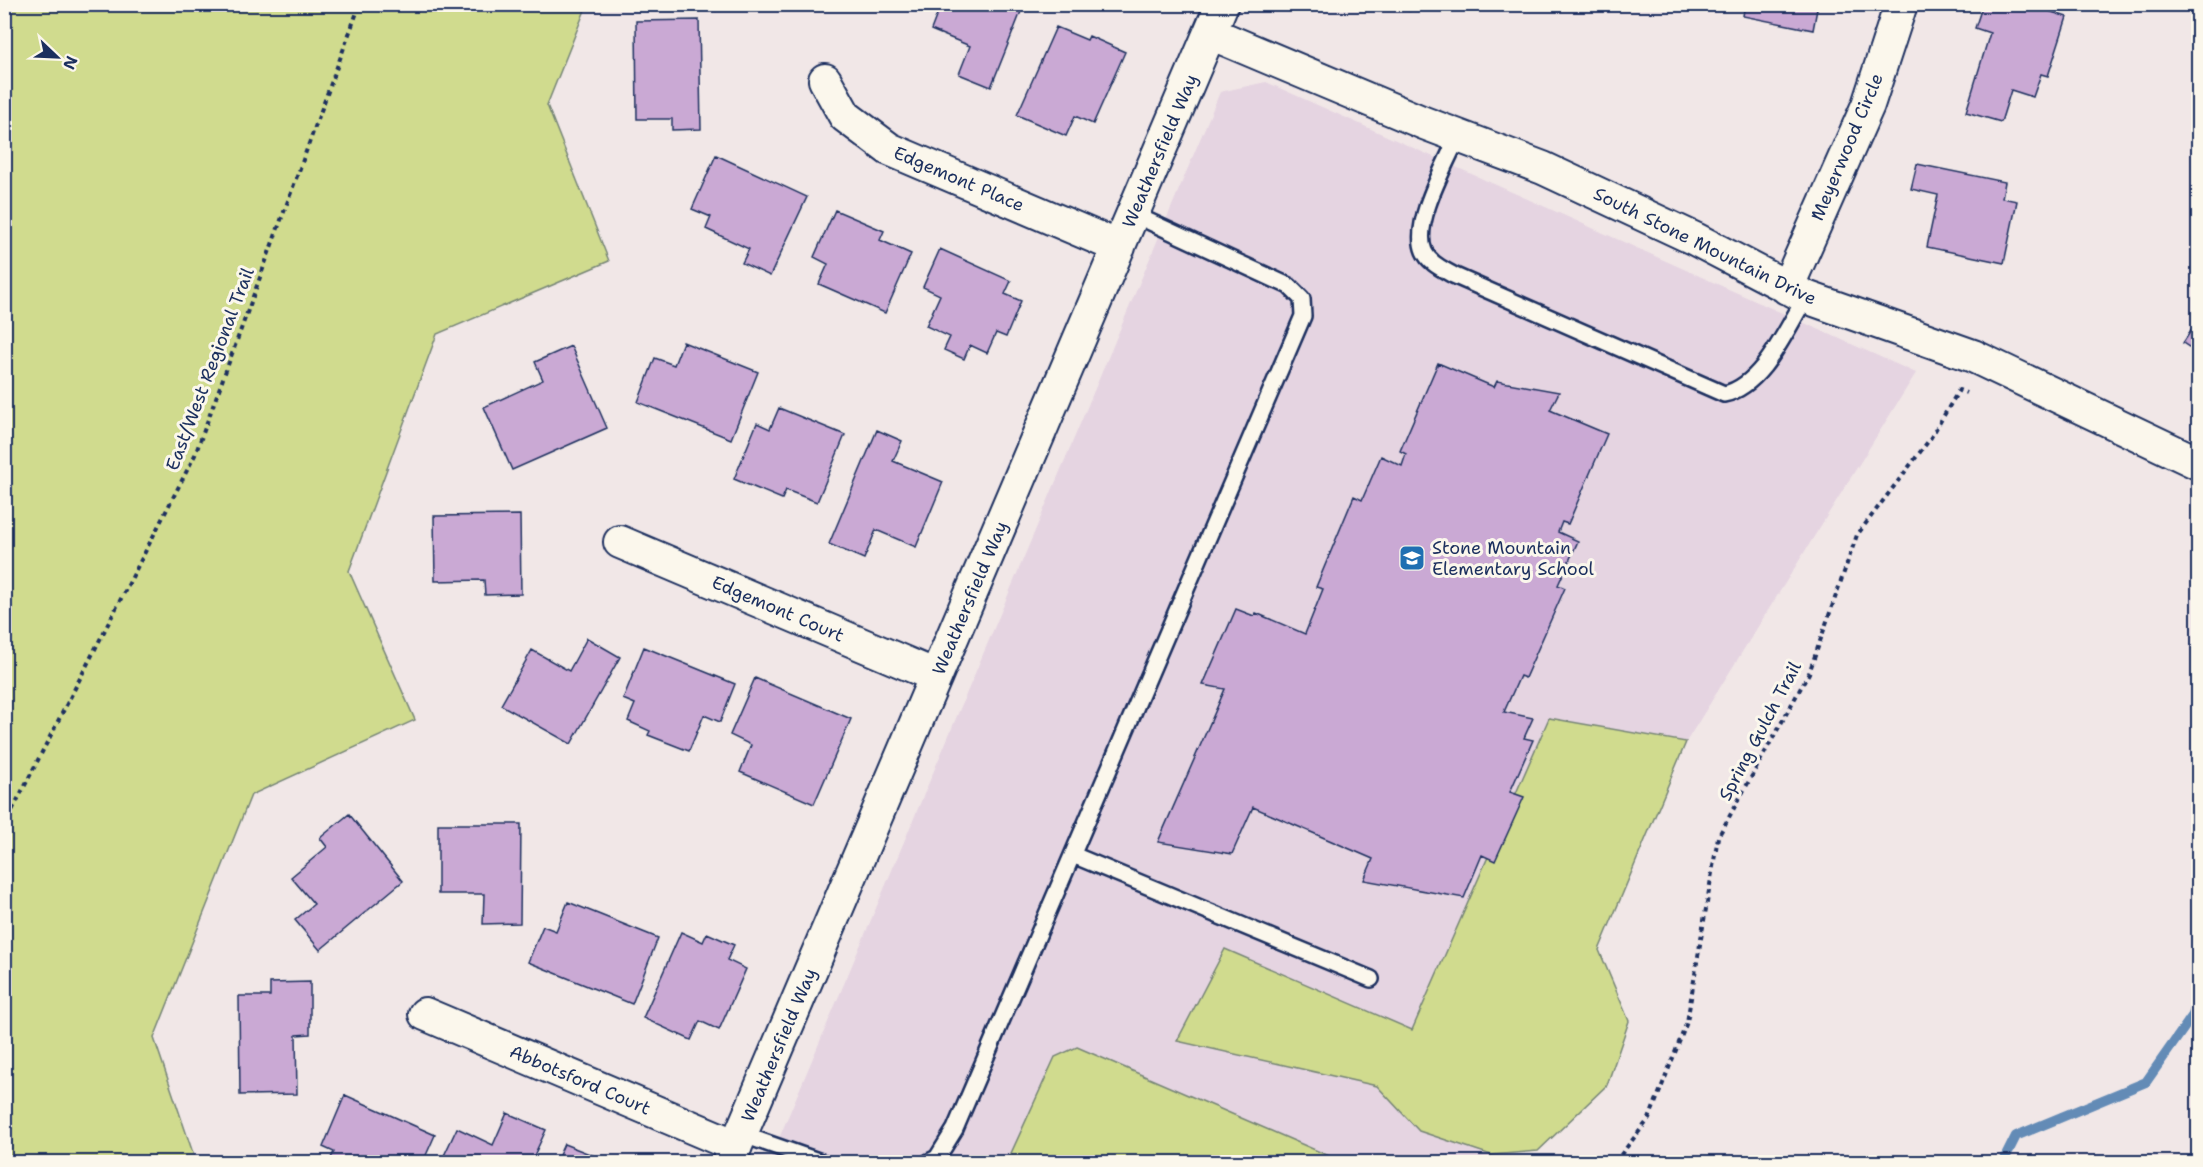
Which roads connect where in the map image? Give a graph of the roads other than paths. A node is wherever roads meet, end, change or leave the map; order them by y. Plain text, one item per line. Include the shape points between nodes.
1 (1222, 4) edge
2 (1901, 4) edge
3 (1210, 33) junction
4 (825, 80) dead end
5 (1458, 136) junction
6 (1132, 214) junction
7 (1119, 247) junction
8 (1796, 292) junction
9 (2199, 463) edge
10 (620, 542) dead end
11 (936, 676) junction
12 (1073, 855) junction
13 (1371, 979) dead end
14 (425, 1014) dead end
15 (735, 1148) edge
16 (821, 1162) edge
17 (929, 1162) edge

1 - 3 street, Weathersfield Way
2 - 8 street, Meyerwood Circle via 1868,105
3 - 5 street, South Stone Mountain Drive
3 - 6 street, Weathersfield Way
4 - 7 street, Edgemont Place via 845,116 889,149
5 - 8 street, South Stone Mountain Drive via 1553,173 1695,239
5 - 8 lane via 1424,218 1421,236 1424,252 1453,275 1724,394 1738,391 1755,379
6 - 7 street, Weathersfield Way
6 - 12 lane via 1289,285 1302,299 1304,316
7 - 11 street, Weathersfield Way
8 - 9 street, South Stone Mountain Drive via 1973,356
10 - 11 street, Edgemont Court
11 - 15 street, Weathersfield Way
12 - 13 lane
12 - 17 lane via 955,1129 937,1158
14 - 15 street, Abbotsford Court
15 - 16 lane

